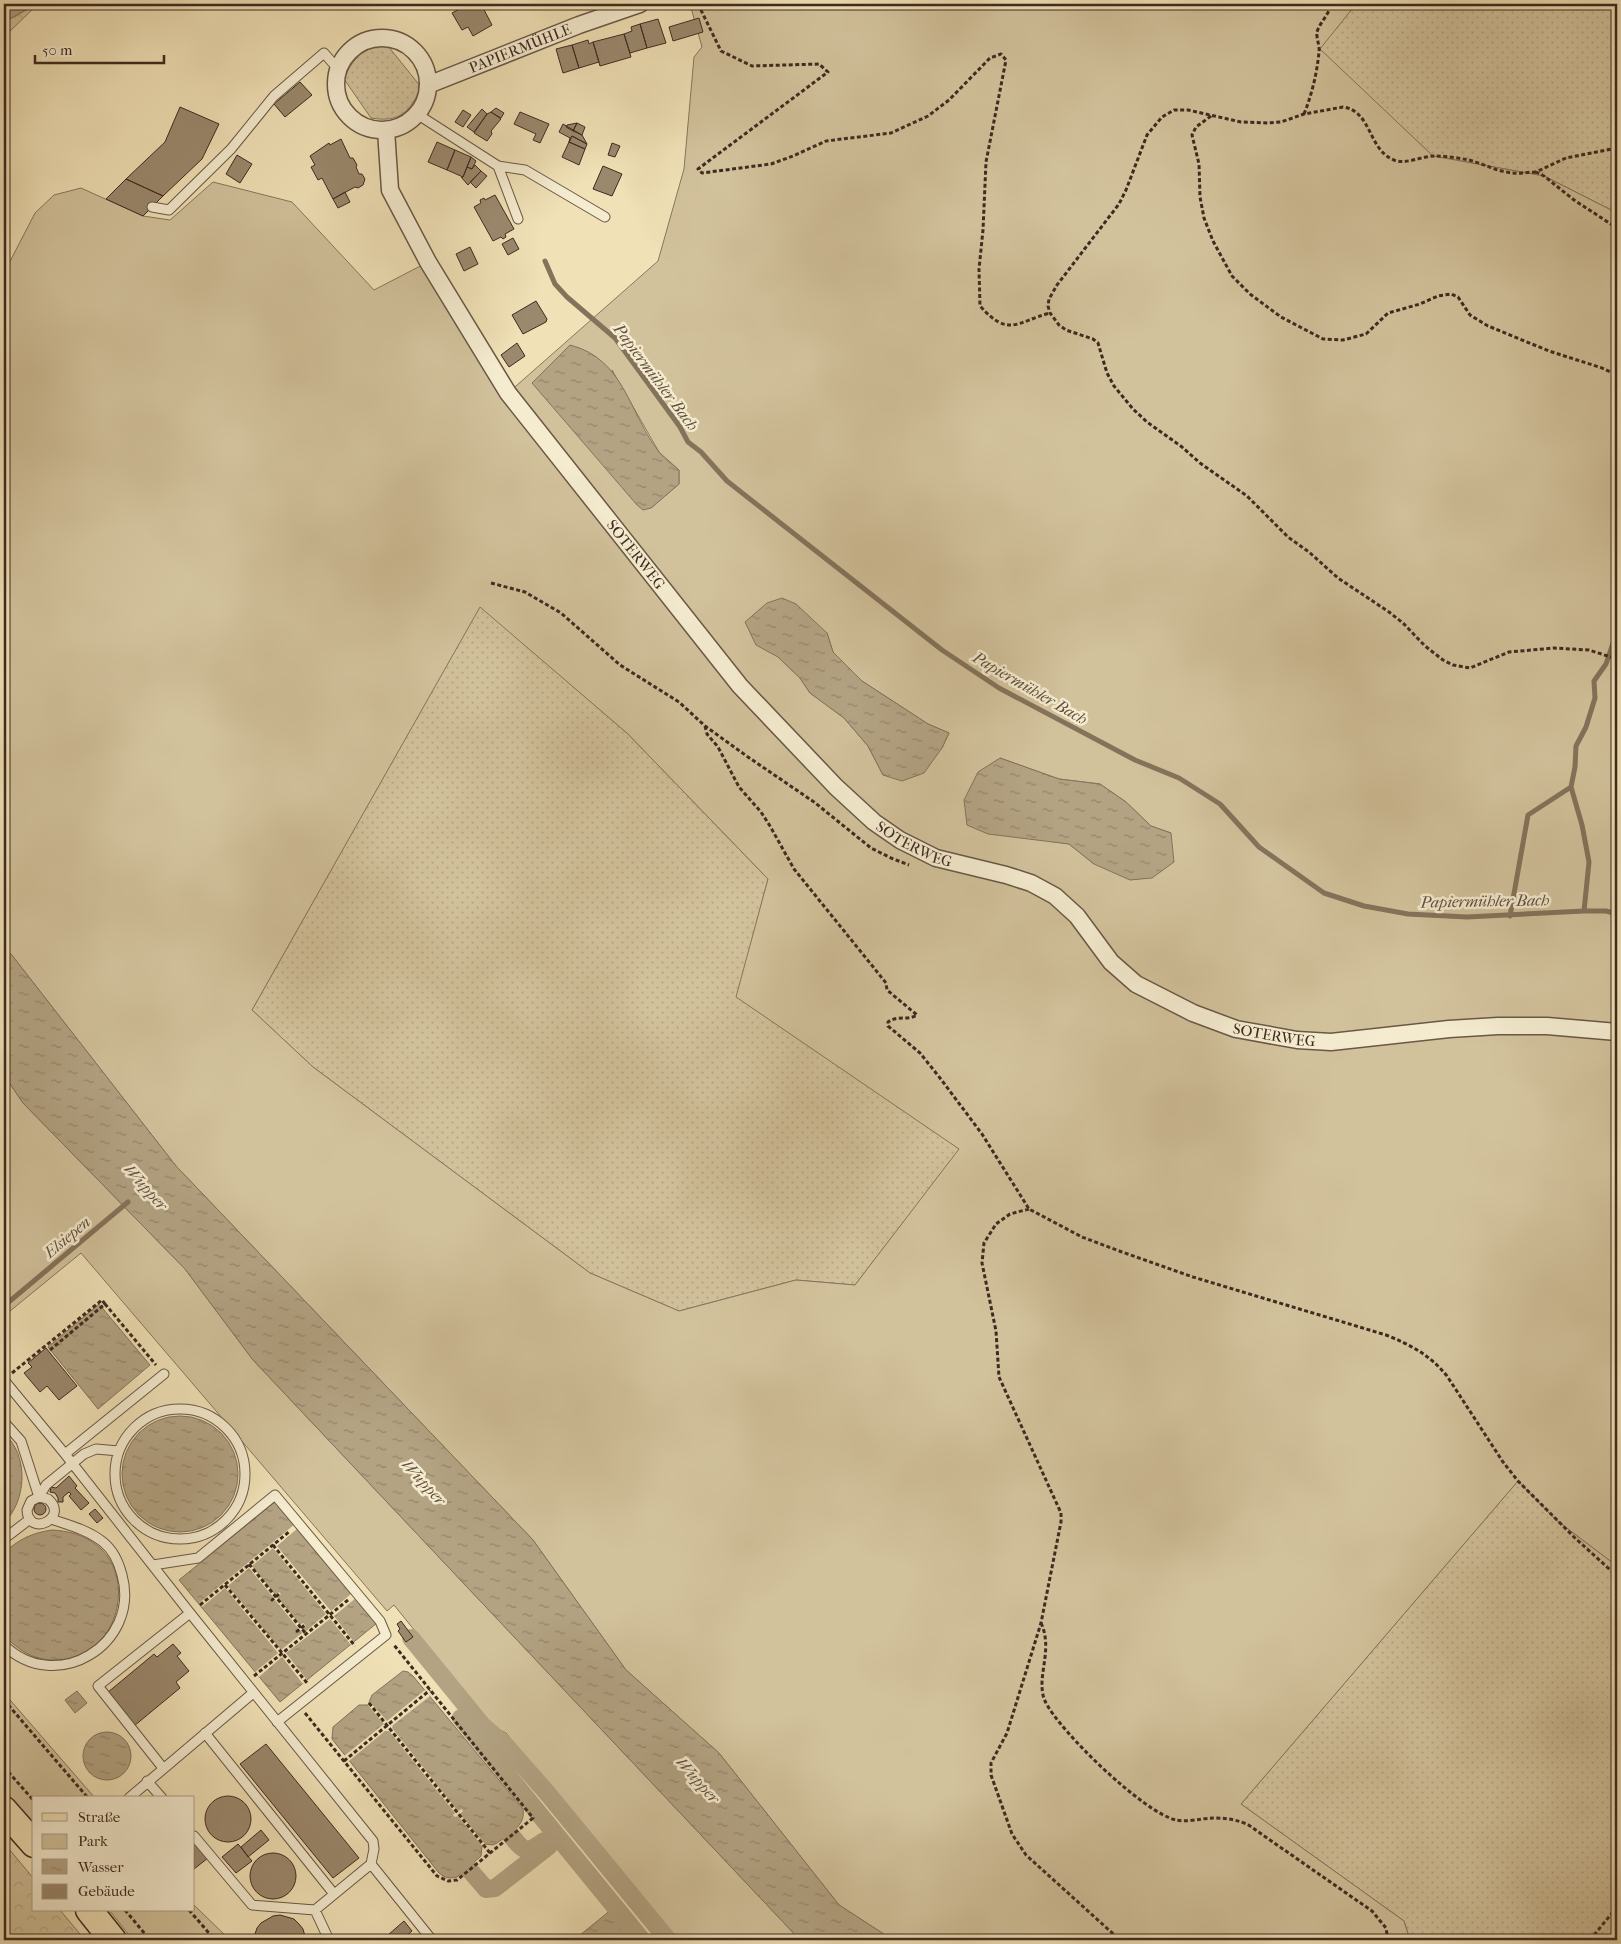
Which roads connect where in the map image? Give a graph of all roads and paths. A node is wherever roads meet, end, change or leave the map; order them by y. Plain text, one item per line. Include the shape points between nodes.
1 (640, 4) edge
2 (698, 4) edge
3 (1331, 4) edge
4 (338, 69) junction
5 (428, 85) junction
6 (417, 114) junction
7 (1304, 114) junction
8 (1212, 116) junction
9 (386, 130) junction
10 (1617, 148) edge
11 (498, 166) junction
12 (1536, 172) junction
13 (152, 207) dead end
14 (605, 217) dead end
15 (518, 219) dead end
16 (1617, 228) edge
17 (1050, 313) junction
18 (1617, 375) edge
19 (491, 583) dead end
20 (1617, 659) edge
21 (705, 726) junction
22 (936, 858) junction
23 (1617, 1032) edge
24 (1029, 1209) junction
25 (106, 1304) junction
26 (50, 1350) dead end
27 (11, 1373) dead end
28 (164, 1374) joint
29 (4, 1380) edge
30 (4, 1422) edge
31 (119, 1451) junction
32 (65, 1454) junction
33 (72, 1463) junction
34 (39, 1497) junction
35 (30, 1519) junction
36 (51, 1519) junction
37 (296, 1526) dead end
38 (4, 1539) edge
39 (273, 1545) junction
40 (249, 1564) junction
41 (153, 1566) junction
42 (1617, 1576) edge
43 (225, 1584) junction
44 (280, 1593) dead end
45 (354, 1595) dead end
46 (275, 1597) junction
47 (271, 1601) dead end
48 (200, 1605) dead end
49 (190, 1613) junction
50 (329, 1615) junction
51 (1041, 1623) junction
52 (304, 1625) dead end
53 (300, 1628) junction
54 (296, 1632) dead end
55 (306, 1634) junction
56 (386, 1635) junction
57 (352, 1643) dead end
58 (4, 1645) edge
59 (282, 1654) junction
60 (257, 1674) dead end
61 (305, 1682) dead end
62 (430, 1690) junction
63 (254, 1693) junction
64 (4, 1700) edge
65 (369, 1703) dead end
66 (299, 1705) junction
67 (277, 1722) junction
68 (387, 1726) junction
69 (205, 1733) junction
70 (344, 1761) junction
71 (4, 1767) edge
72 (163, 1768) junction
73 (148, 1781) junction
74 (86, 1796) edge
75 (131, 1796) edge
76 (160, 1796) edge
77 (32, 1799) edge
78 (4, 1810) edge
79 (195, 1837) edge
80 (32, 1842) edge
81 (490, 1853) junction
82 (370, 1864) junction
83 (334, 1894) junction
84 (1617, 1907) edge
85 (315, 1910) junction
86 (91, 1912) edge
87 (127, 1912) edge
88 (191, 1912) edge
89 (113, 1940) edge
90 (150, 1940) edge
91 (215, 1940) edge
92 (329, 1940) edge
93 (432, 1940) edge
94 (1120, 1940) edge
95 (1388, 1940) edge
96 (1590, 1940) edge

1 - 5 street, PAPIERMÜHLE via 578,25
2 - 17 path via 721,51 752,66 819,64 828,72 698,169 702,173 771,164 826,141 891,133 928,116 949,100 990,58 1001,54 1006,60 986,162 979,269 980,306 1006,326
3 - 7 path via 1330,12 1317,33 1316,75
4 - 5 street via 356,46 384,38 398,41 420,58
4 - 9 street via 335,84 338,99 346,112 371,129
4 - 13 lane via 324,53 274,96 231,149 169,210
5 - 6 street via 425,100
6 - 9 street via 403,125
6 - 11 lane
7 - 8 path via 1268,123
7 - 12 path via 1343,107 1354,110 1363,118 1384,154 1400,162 1426,156 1447,157 1469,160 1508,173
8 - 17 path via 1174,110 1157,122 1148,135 1119,204 1049,299
8 - 18 path via 1196,127 1192,138 1199,164 1200,203 1213,241 1228,270 1243,287 1291,324 1323,339 1354,339 1366,334 1388,313 1451,294 1458,297 1470,315 1488,326
9 - 22 street, SOTERWEG via 390,190 428,262 525,416 740,686 836,787 874,822 900,840
10 - 12 path via 1566,158
11 - 14 lane via 525,170
11 - 15 lane
12 - 16 path
17 - 20 path via 1066,330 1098,343 1114,386 1147,422 1247,496 1288,537 1338,578 1389,612 1443,660 1470,668 1509,652 1554,648 1589,650
19 - 21 path via 525,592 549,604 620,665 679,702
21 - 22 path via 814,802 871,848 910,865 924,864
21 - 24 path via 739,786 766,819 794,870 886,983 887,990 917,1015 891,1020 888,1026 920,1053 940,1078 982,1134
22 - 23 street, SOTERWEG via 1006,875 1055,896 1077,916 1111,962 1136,984 1193,1013 1236,1028 1297,1040 1331,1042 1498,1026
24 - 42 path via 1106,1247 1414,1346 1438,1364 1524,1488
24 - 51 path via 1010,1214 996,1224 987,1236 982,1256 996,1331 999,1377 1061,1513
25 - 26 path
25 - 27 path via 102,1300
25 - 28 path
28 - 32 lane
29 - 32 lane
30 - 34 lane via 21,1441
31 - 31 lane via 114,1471 117,1492 125,1510 140,1526 158,1536 178,1540 199,1537 218,1528 233,1512 242,1492 245,1470 240,1449 228,1430 210,1417 189,1410 167,1410 147,1418 130,1432
31 - 33 lane via 96,1449
32 - 33 lane
33 - 34 lane via 46,1485
33 - 41 lane
34 - 35 lane via 28,1505
34 - 36 lane via 51,1502 54,1511
35 - 36 lane via 38,1524
35 - 38 lane
36 - 58 lane via 82,1529 104,1543 119,1563 125,1586 123,1611 114,1633 98,1650 78,1662 55,1666 32,1662
37 - 39 path
39 - 40 path
39 - 50 path
40 - 43 path
40 - 46 path
41 - 49 lane
41 - 56 lane via 198,1558 275,1495 380,1622
43 - 48 path
43 - 59 path
44 - 46 path
45 - 50 path
46 - 47 path
46 - 53 path
49 - 63 lane
49 - 72 lane via 98,1686
50 - 55 path
50 - 57 path
51 - 94 path via 1007,1733 991,1763 991,1775 1012,1834 1026,1855
51 - 95 path via 1047,1644 1045,1700 1063,1727 1114,1778 1151,1809 1177,1821 1220,1817 1247,1824 1372,1911 1386,1928
52 - 53 path
53 - 54 path
53 - 55 path
55 - 59 path
56 - 62 path
56 - 66 lane
59 - 60 path
59 - 61 path
62 - 68 path
62 - 81 path via 533,1818
63 - 67 lane
63 - 69 lane
64 - 74 path
65 - 68 path
66 - 67 lane
66 - 70 path
67 - 82 lane via 373,1841
68 - 70 path
68 - 81 path
69 - 72 lane
69 - 83 lane
70 - 81 path via 442,1880 457,1880
71 - 77 path
72 - 73 lane
73 - 75 lane
73 - 76 lane
78 - 80 main road
79 - 85 lane via 252,1905
82 - 83 lane
82 - 93 lane
83 - 85 lane
84 - 96 path
85 - 92 lane
86 - 89 main road
87 - 90 path
88 - 91 path

